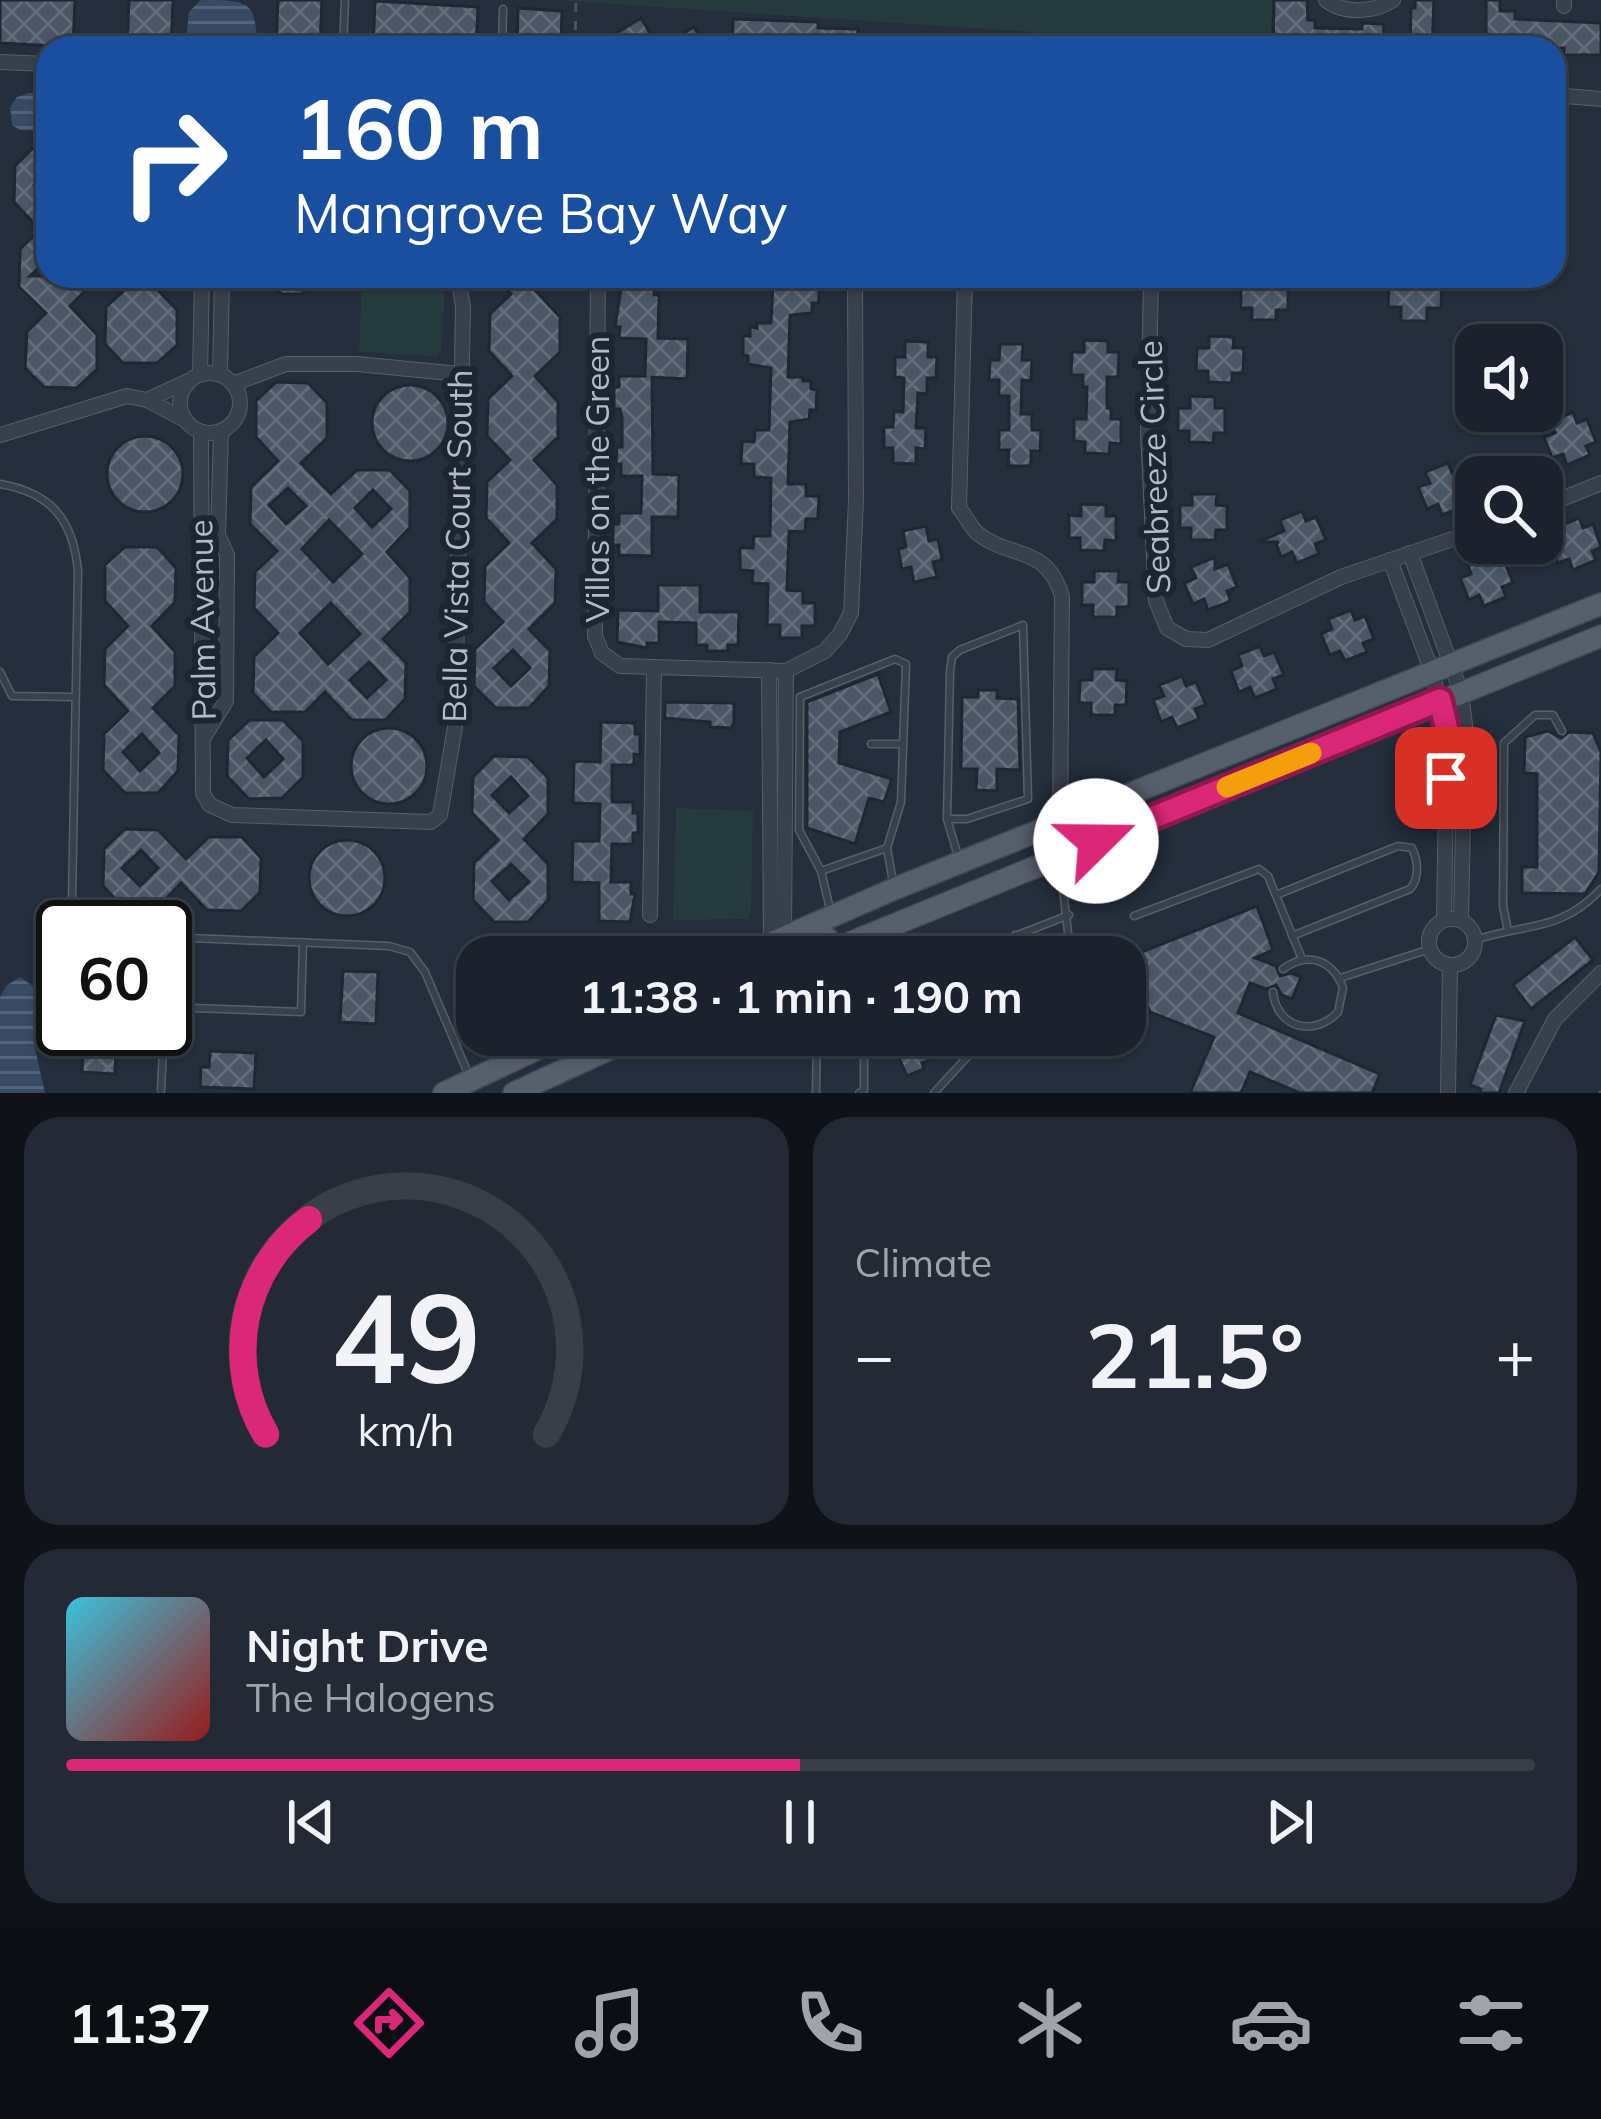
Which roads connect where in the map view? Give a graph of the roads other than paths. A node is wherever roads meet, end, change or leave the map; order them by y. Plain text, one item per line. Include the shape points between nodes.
1 (345, 0) edge
2 (1326, 0) edge
3 (1393, 0) edge
4 (503, 9) dead end
5 (344, 36) edge
6 (502, 36) edge
7 (0, 62) edge
8 (36, 64) edge
9 (1566, 96) edge
10 (1601, 99) edge
11 (202, 288) edge
12 (222, 288) edge
13 (460, 288) edge
14 (598, 288) edge
15 (855, 288) edge
16 (964, 288) edge
17 (1150, 288) edge
18 (460, 374) junction
19 (196, 376) junction
20 (226, 379) junction
21 (147, 400) junction
22 (185, 420) junction
23 (221, 431) junction
24 (201, 432) junction
25 (0, 435) edge
26 (1601, 483) edge
27 (0, 484) edge
28 (1563, 498) edge
29 (1455, 538) edge
30 (1410, 554) junction
31 (1390, 560) junction
32 (1425, 594) junction
33 (1406, 602) junction
34 (1601, 604) edge
35 (202, 627) junction
36 (226, 629) junction
37 (1601, 636) edge
38 (654, 668) junction
39 (1442, 668) junction
40 (769, 670) junction
41 (786, 670) junction
42 (0, 672) edge
43 (1450, 696) junction
44 (75, 697) junction
45 (1562, 731) dead end
46 (1283, 732) junction
47 (204, 736) junction
48 (871, 744) dead end
49 (903, 744) junction
50 (210, 805) joint
51 (947, 819) junction
52 (1060, 821) junction
53 (887, 848) junction
54 (1059, 856) junction
55 (960, 862) junction
56 (821, 871) junction
57 (1601, 889) edge
58 (894, 890) junction
59 (1276, 895) junction
60 (72, 900) edge
61 (650, 915) dead end
62 (1069, 915) junction
63 (832, 916) junction
64 (1134, 916) dead end
65 (1444, 920) junction
66 (1461, 920) junction
67 (1508, 931) junction
68 (1015, 935) edge
69 (780, 936) edge
70 (780, 936) edge
71 (797, 936) edge
72 (809, 936) edge
73 (866, 936) edge
74 (1070, 936) edge
75 (1292, 936) junction
76 (192, 938) edge
77 (1475, 940) junction
78 (303, 942) junction
79 (1430, 949) junction
80 (1302, 959) junction
81 (1450, 965) junction
82 (1283, 969) dead end
83 (1601, 973) edge
84 (1340, 978) junction
85 (1274, 992) dead end
86 (192, 1008) edge
87 (163, 1056) edge
88 (523, 1056) edge
89 (594, 1056) edge
90 (817, 1056) edge
91 (864, 1056) edge
92 (968, 1056) edge
93 (453, 1089) edge
94 (161, 1090) dead end
95 (514, 1093) edge
96 (816, 1093) edge
97 (860, 1093) edge
98 (934, 1093) edge
99 (1448, 1093) edge
100 (1516, 1093) edge

1 - 5 lane
2 - 3 street via 1340,9 1382,8
4 - 6 lane
7 - 8 street
9 - 10 street
11 - 19 street
12 - 20 street
13 - 18 street, Bella Vista Court South
14 - 38 street, Villas on the Green via 595,637 620,666
15 - 41 street via 850,613 825,651
16 - 52 street via 959,508 978,533 1031,556 1057,578
17 - 31 street, Seabreeze Circle via 1156,601 1168,628 1203,642
18 - 20 street via 286,364
18 - 50 street, Bella Vista Court South via 454,727 440,815 431,822 232,814
19 - 20 street
19 - 21 street
19 - 22 street via 180,403
20 - 23 street via 239,410
21 - 22 street
21 - 25 street via 96,402
22 - 24 street
23 - 24 street
23 - 36 street
24 - 35 street, Palm Avenue
26 - 28 street
27 - 44 lane via 45,501 74,537
29 - 30 street, Seabreeze Circle
30 - 31 street, Seabreeze Circle
30 - 32 street
31 - 33 street
32 - 33 street
32 - 39 street
33 - 39 street
34 - 39 main road
35 - 36 street
35 - 47 street, Palm Avenue
36 - 47 street via 226,701
37 - 43 main road
38 - 40 street, Villas on the Green
38 - 61 street
39 - 43 street
39 - 43 street
39 - 46 main road
40 - 41 street, Villas on the Green
40 - 70 street
41 - 69 street
42 - 44 lane via 12,697
43 - 54 main road
43 - 65 street
43 - 66 street via 1465,724
44 - 60 lane
45 - 67 lane via 1553,715 1535,715 1504,742
46 - 52 main road
46 - 54 main road via 1221,770 1084,828
47 - 50 street, Palm Avenue via 203,794
48 - 49 lane
49 - 53 lane via 902,802
49 - 56 lane via 906,664 896,659 800,697 799,830
51 - 51 lane via 952,658 1023,626 1028,799
51 - 55 lane
52 - 55 main road
53 - 56 lane
53 - 58 lane
54 - 62 lane
54 - 73 main road
55 - 58 main road
56 - 63 lane
57 - 67 lane via 1574,915
58 - 63 main road
58 - 72 main road via 886,910
59 - 64 lane via 1259,869
59 - 75 lane
59 - 75 lane via 1397,846 1412,848 1417,859 1410,890
62 - 68 lane
62 - 74 lane
63 - 71 main road
65 - 66 street
65 - 79 street
66 - 77 street
67 - 77 lane
75 - 80 lane
76 - 78 lane
77 - 81 street via 1468,958
78 - 86 lane via 301,1012
78 - 93 lane via 410,952 425,972
79 - 81 street
79 - 84 lane
80 - 82 lane
80 - 84 lane via 1317,959
81 - 99 street
83 - 100 street via 1555,1018
84 - 85 lane via 1339,1012 1316,1028 1287,1021
87 - 94 lane
88 - 93 main road
89 - 95 main road
90 - 96 lane
91 - 97 lane
92 - 98 lane

